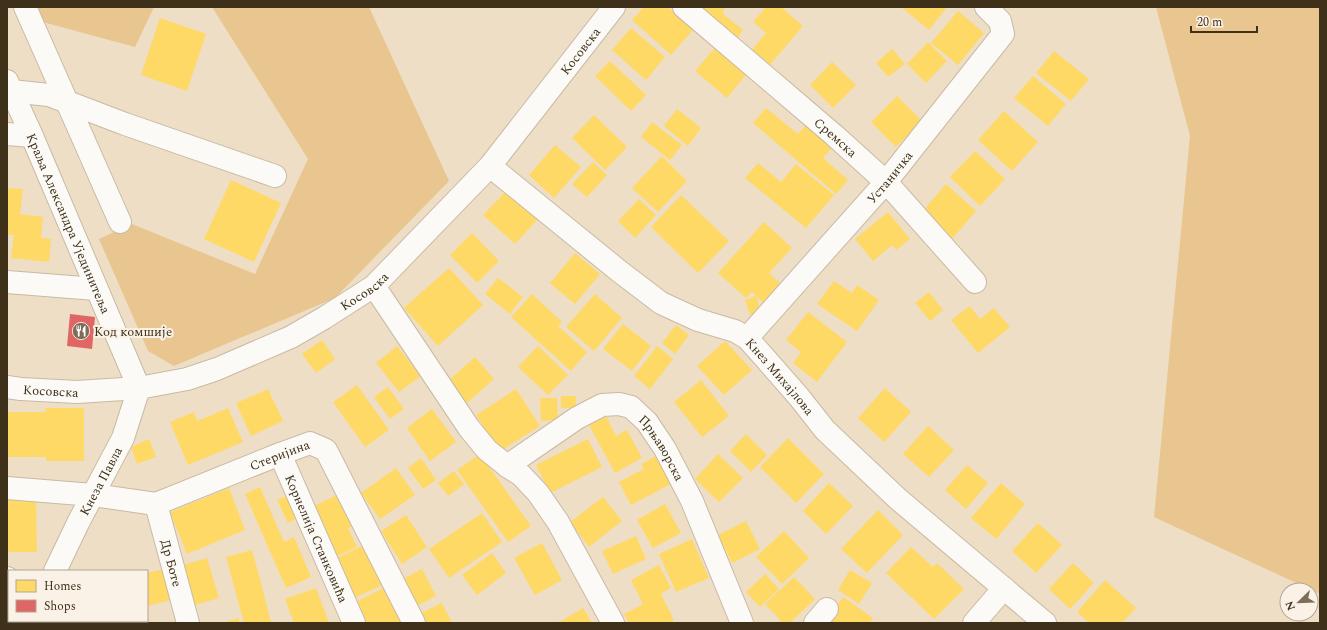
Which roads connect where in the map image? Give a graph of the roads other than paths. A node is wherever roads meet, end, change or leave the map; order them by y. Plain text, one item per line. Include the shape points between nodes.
1 (25, 7) edge
2 (614, 7) edge
3 (684, 7) edge
4 (986, 7) edge
5 (9, 86) edge
6 (67, 101) junction
7 (7, 134) edge
8 (32, 136) junction
9 (490, 166) junction
10 (275, 176) dead end
11 (886, 182) junction
12 (120, 222) dead end
13 (7, 282) edge
14 (975, 282) dead end
15 (374, 286) junction
16 (96, 289) junction
17 (747, 338) junction
18 (7, 387) edge
19 (138, 388) junction
20 (280, 454) junction
21 (507, 466) junction
22 (7, 488) edge
23 (93, 495) junction
24 (156, 504) junction
25 (55, 570) edge
26 (1004, 588) junction
27 (188, 623) edge
28 (354, 623) edge
29 (414, 623) edge
30 (613, 623) edge
31 (742, 623) edge
32 (974, 623) edge
33 (1044, 623) edge

1 - 6 street
2 - 9 street, Косовска
3 - 11 street, Сремска
4 - 11 street, Устаничка via 1000,21 1004,34
5 - 6 street
5 - 8 street, Краља Александра Ујединитеља
6 - 10 street
6 - 12 street
7 - 8 street
8 - 16 street, Краља Александра Ујединитеља
9 - 15 street, Косовска
9 - 17 street, Кнез Михајлова via 661,303
11 - 14 street, Сремска
11 - 17 street, Устаничка
13 - 16 street
15 - 19 street, Косовска via 291,337 251,355 187,379
15 - 21 street via 469,428 487,450
16 - 19 street, Краља Александра Ујединитеља
17 - 26 street, Кнез Михајлова via 825,430 898,499
18 - 19 street, Косовска via 77,392
19 - 23 street, Кнеза Павла via 123,438
20 - 24 street, Стеријина
20 - 28 street, Корнелија Станковића
20 - 29 street, Стеријина via 310,443 326,450
21 - 30 street via 521,475 538,493 558,522
21 - 31 street, Прњаворска via 577,418 602,405 619,404 631,408 647,422 665,449 692,501
22 - 23 street
23 - 24 street
23 - 25 street, Кнеза Павла
24 - 27 street, Др Боте
26 - 32 street
26 - 33 street, Кнез Михајлова

